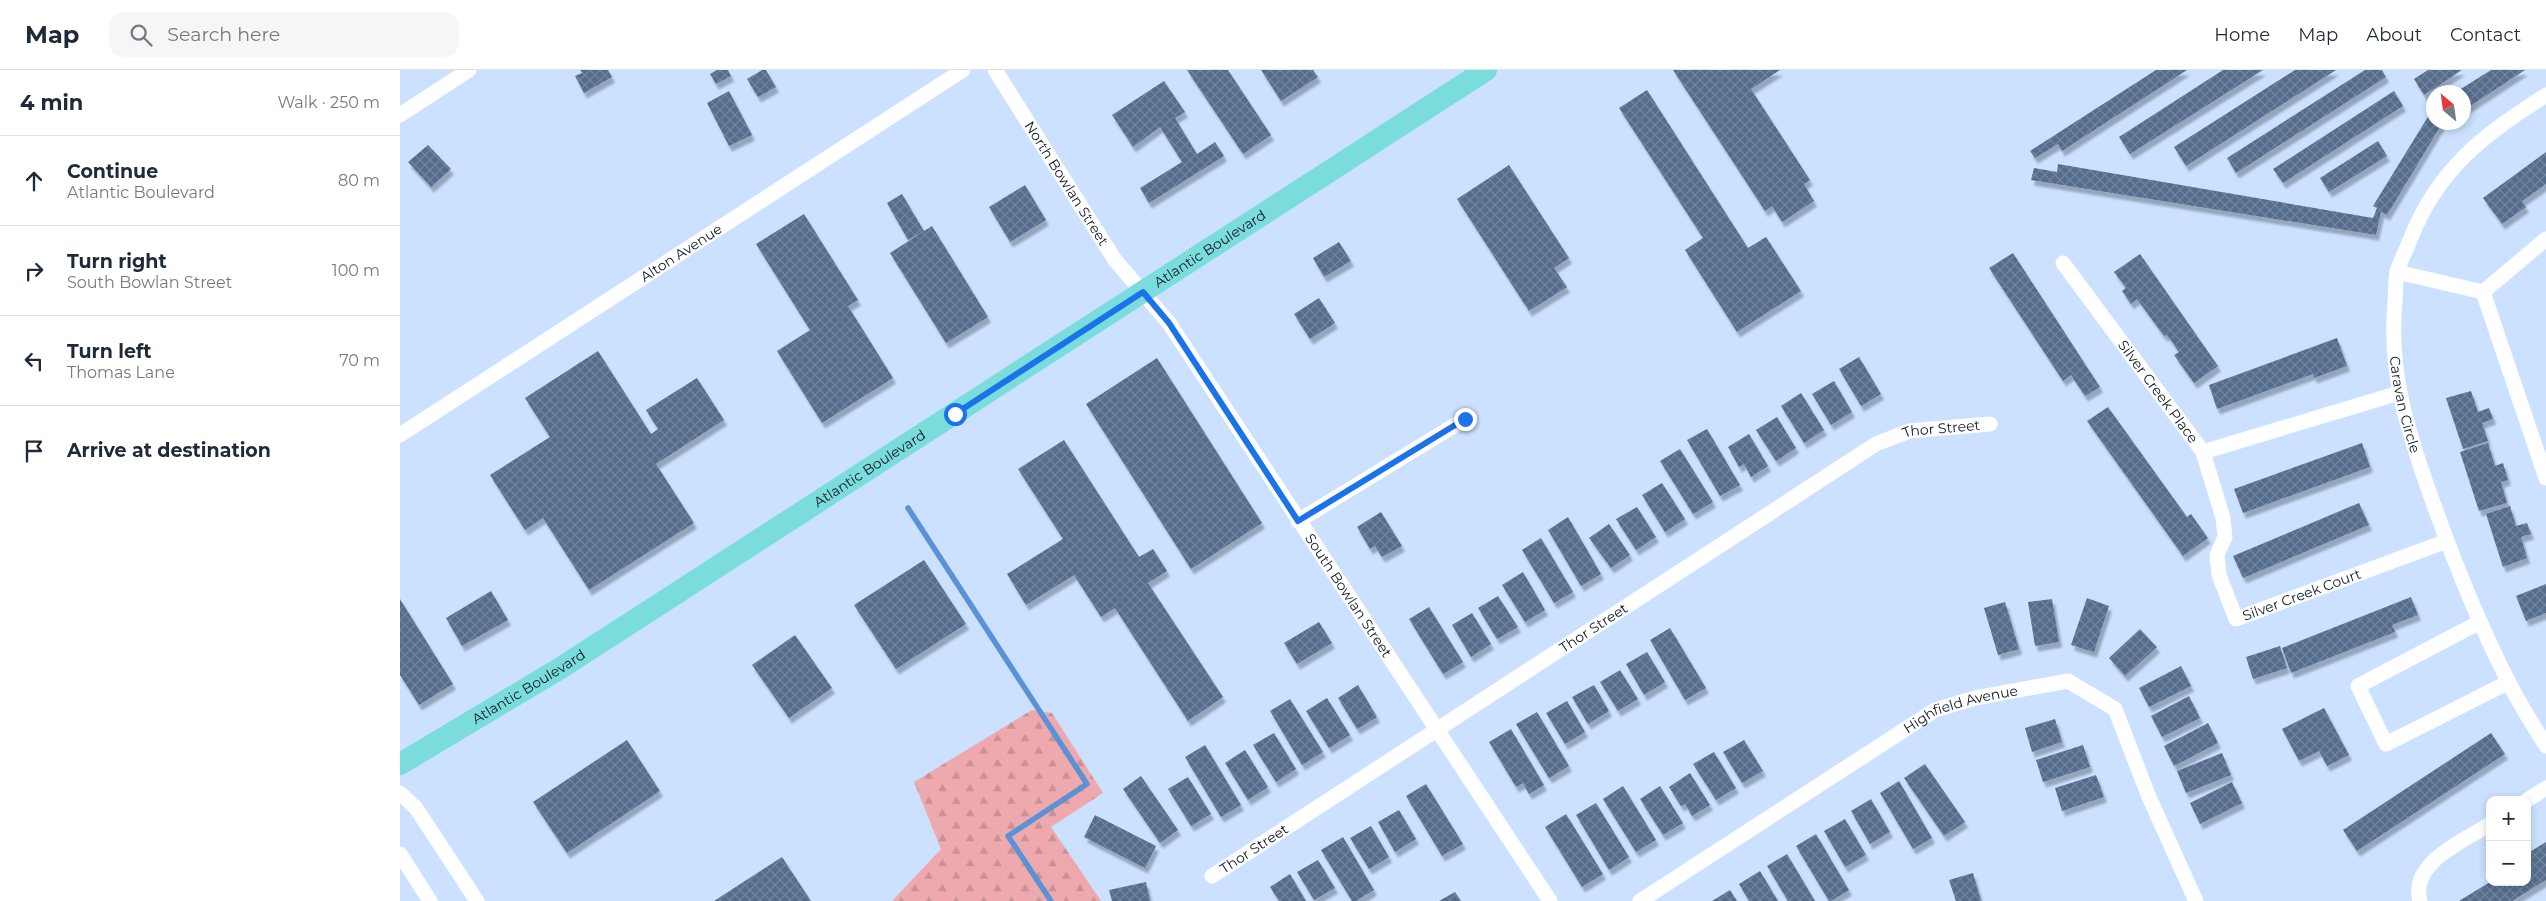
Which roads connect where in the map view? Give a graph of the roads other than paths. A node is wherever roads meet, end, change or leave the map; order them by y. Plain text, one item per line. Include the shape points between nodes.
1 (469, 70) edge
2 (963, 70) edge
3 (995, 70) edge
4 (1486, 70) edge
5 (2546, 95) edge
6 (400, 115) edge
7 (2546, 239) edge
8 (2063, 263) dead end
9 (2397, 272) junction
10 (1143, 292) junction
11 (2483, 292) junction
12 (2398, 393) junction
13 (1465, 419) dead end
14 (1990, 424) dead end
15 (400, 435) edge
16 (2204, 452) junction
17 (2546, 478) edge
18 (1298, 521) junction
19 (2447, 541) junction
20 (2480, 622) junction
21 (2509, 682) junction
22 (1438, 730) junction
23 (2546, 746) edge
24 (400, 764) edge
25 (2546, 788) edge
26 (400, 794) edge
27 (2531, 797) edge
28 (2486, 827) edge
29 (400, 854) edge
30 (1212, 876) dead end
31 (430, 901) edge
32 (477, 901) edge
33 (1550, 901) edge
34 (1640, 901) edge
35 (2196, 901) edge
36 (2420, 901) edge

1 - 6 street
2 - 15 street, Alton Avenue
3 - 10 street, North Bowlan Street via 1115,260
4 - 10 main road, Atlantic Boulevard
5 - 9 street, Caravan Circle via 2499,125 2473,147 2437,186 2416,224
7 - 11 street
8 - 16 street, Silver Creek Place
9 - 11 street
9 - 12 street, Caravan Circle via 2393,335
10 - 18 street, South Bowlan Street via 1169,323
10 - 24 main road, Atlantic Boulevard via 566,664
11 - 17 street
12 - 16 street, Silver Creek Place
12 - 19 street, Caravan Circle
13 - 18 street
14 - 22 street, Thor Street via 1909,431 1876,444
16 - 19 street, Silver Creek Court via 2223,518 2225,537 2217,555 2219,575 2236,619
18 - 22 street, South Bowlan Street
19 - 20 street, Caravan Circle
20 - 21 street, Caravan Circle
20 - 21 street via 2358,686 2386,744
21 - 23 street, Caravan Circle
22 - 30 street, Thor Street
22 - 33 street, South Bowlan Street
25 - 27 street
26 - 32 street via 416,808
28 - 36 street via 2423,871 2417,886
29 - 31 street
34 - 35 street, Highfield Avenue via 1935,710 1975,698 2068,681 2115,709 2149,797

